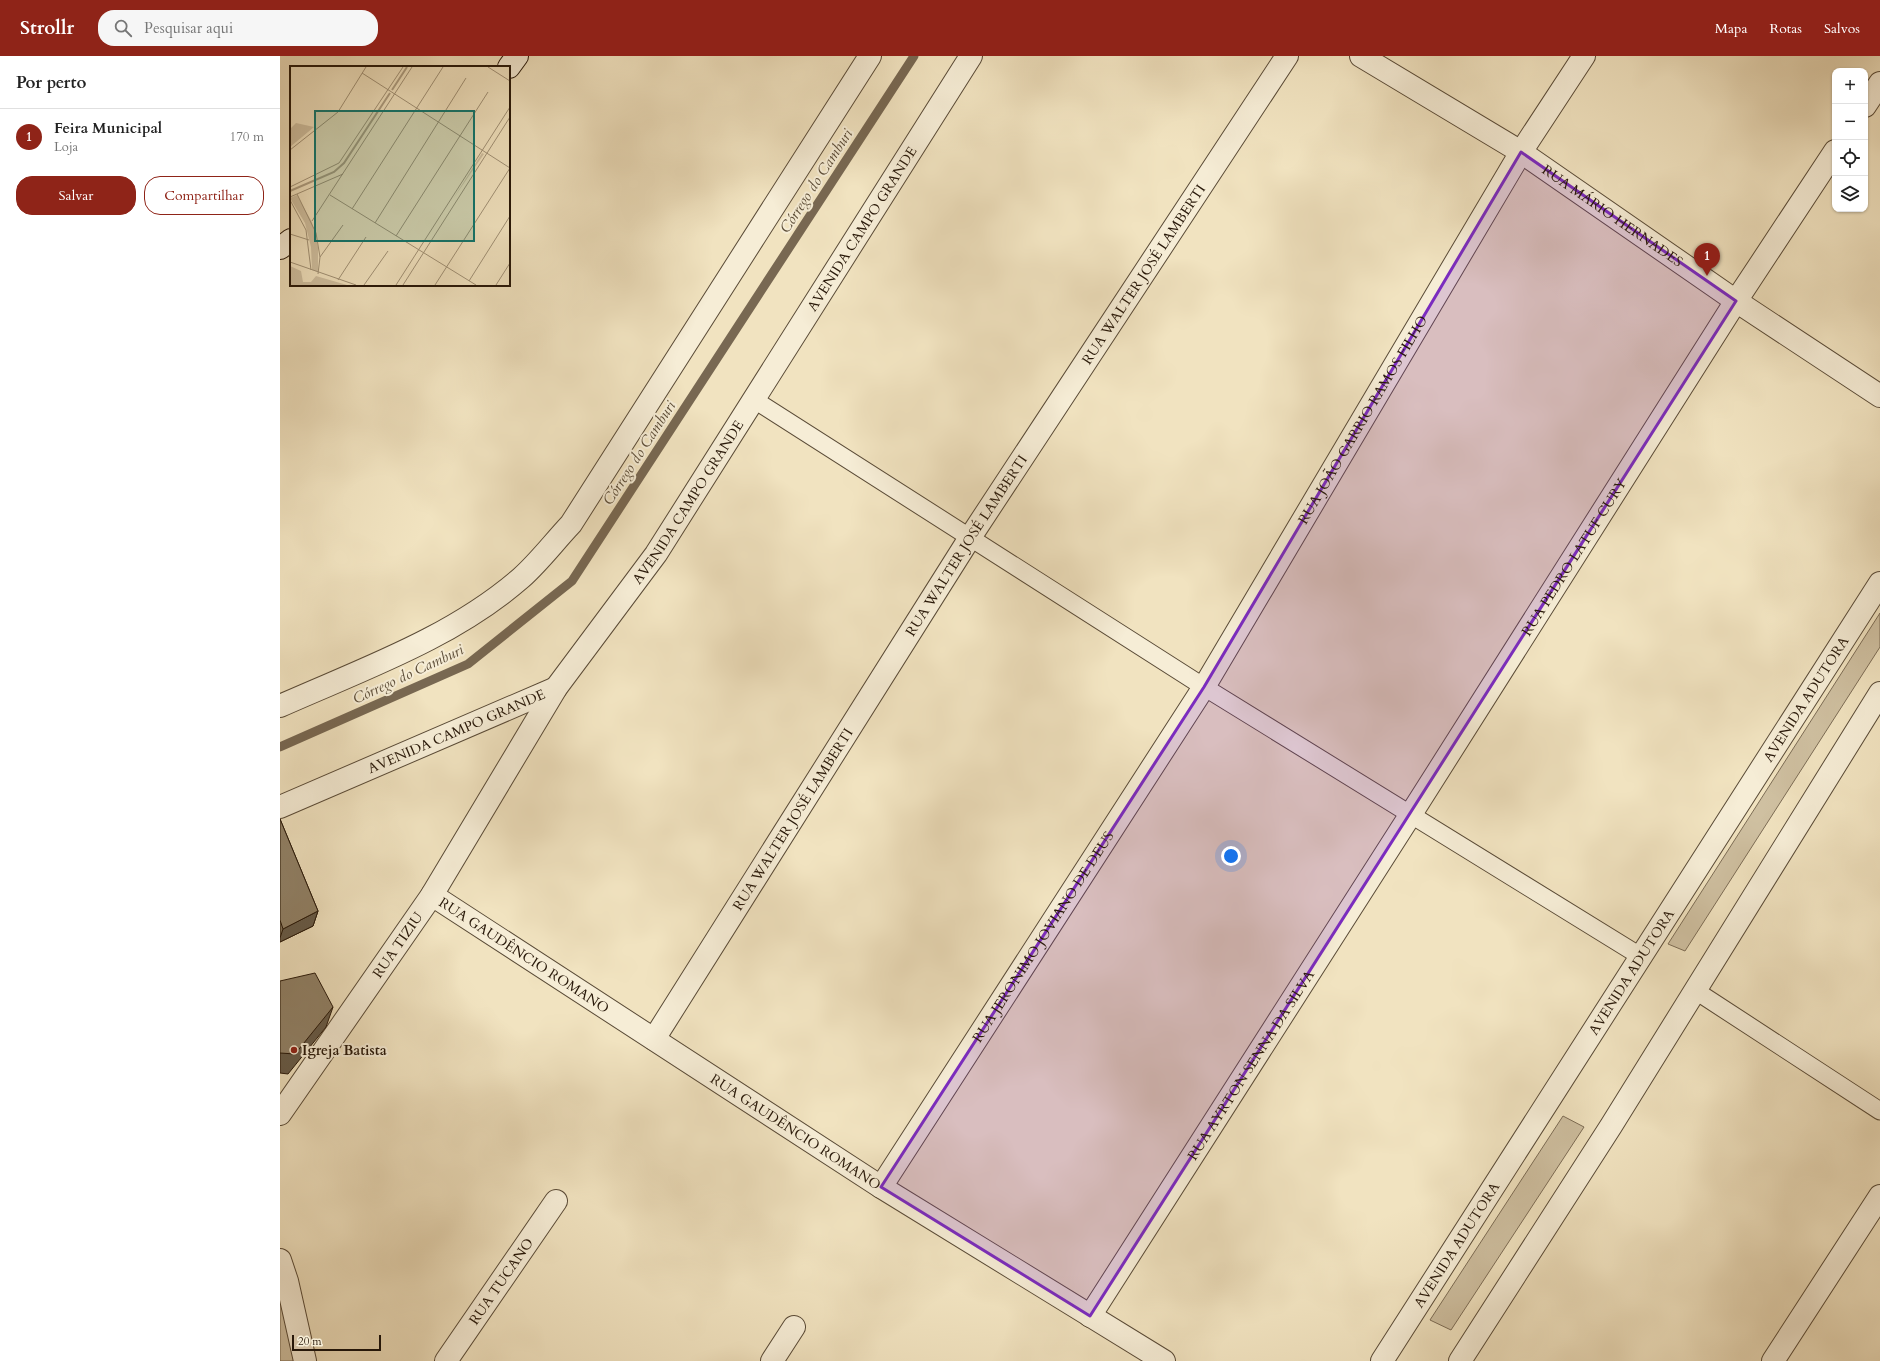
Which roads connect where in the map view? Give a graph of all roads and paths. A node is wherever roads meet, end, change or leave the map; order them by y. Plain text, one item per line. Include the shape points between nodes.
1 (517, 56) edge
2 (870, 56) edge
3 (971, 56) edge
4 (1286, 56) edge
5 (1361, 56) edge
6 (1584, 56) edge
7 (510, 66) edge
8 (1880, 83) edge
9 (1866, 104) edge
10 (1521, 152) junction
11 (1832, 156) edge
12 (290, 241) edge
13 (280, 248) edge
14 (1736, 301) junction
15 (1880, 396) edge
16 (754, 399) junction
17 (971, 536) junction
18 (1880, 583) edge
19 (1204, 687) junction
20 (556, 688) junction
21 (1880, 694) edge
22 (280, 706) edge
23 (280, 807) edge
24 (1411, 814) junction
25 (432, 895) junction
26 (1640, 956) junction
27 (1696, 991) junction
28 (654, 1040) junction
29 (1880, 1111) edge
30 (280, 1114) edge
31 (880, 1187) junction
32 (1880, 1196) edge
33 (556, 1201) dead end
34 (280, 1260) edge
35 (1090, 1316) junction
36 (794, 1327) dead end
37 (305, 1361) edge
38 (446, 1361) edge
39 (772, 1361) edge
40 (1164, 1361) edge
41 (1382, 1361) edge
42 (1460, 1361) edge
43 (1773, 1361) edge

1 - 7 street
2 - 22 street via 571,524 522,577 478,611 428,640
3 - 16 street, AVENIDA CAMPO GRANDE
4 - 17 street, RUA WALTER JOSÉ LAMBERTI
5 - 10 street, RUA MÁRIO HERNADES
6 - 10 street, RUA JOÃO GARRIO RAMOS FILHO
8 - 9 street
10 - 14 street, RUA MÁRIO HERNADES
10 - 19 street, RUA JOÃO GARRIO RAMOS FILHO
11 - 14 street, RUA PEDRO LATUF CURY
12 - 13 street
14 - 15 street, RUA MÁRIO HERNADES
14 - 24 street, RUA PEDRO LATUF CURY
16 - 17 lane
16 - 20 street, AVENIDA CAMPO GRANDE via 656,554
17 - 19 lane
17 - 28 street, RUA WALTER JOSÉ LAMBERTI
18 - 26 street, AVENIDA ADUTORA
19 - 24 lane
19 - 31 street, RUA JERONIMO JOVIANO DE DEUS
20 - 23 street, AVENIDA CAMPO GRANDE
20 - 25 street, RUA TIZIU
21 - 27 street
24 - 26 lane
24 - 35 street, RUA AYRTON SENNA DA SILVA
25 - 28 street, RUA GAUDÊNCIO ROMANO
25 - 30 street, RUA TIZIU
26 - 41 street, AVENIDA ADUTORA
27 - 29 lane
27 - 42 street
28 - 31 street, RUA GAUDÊNCIO ROMANO
31 - 35 street, RUA GAUDÊNCIO ROMANO
32 - 43 street
33 - 38 street, RUA TUCANO
34 - 37 street
35 - 40 street, RUA GAUDÊNCIO ROMANO
36 - 39 street

